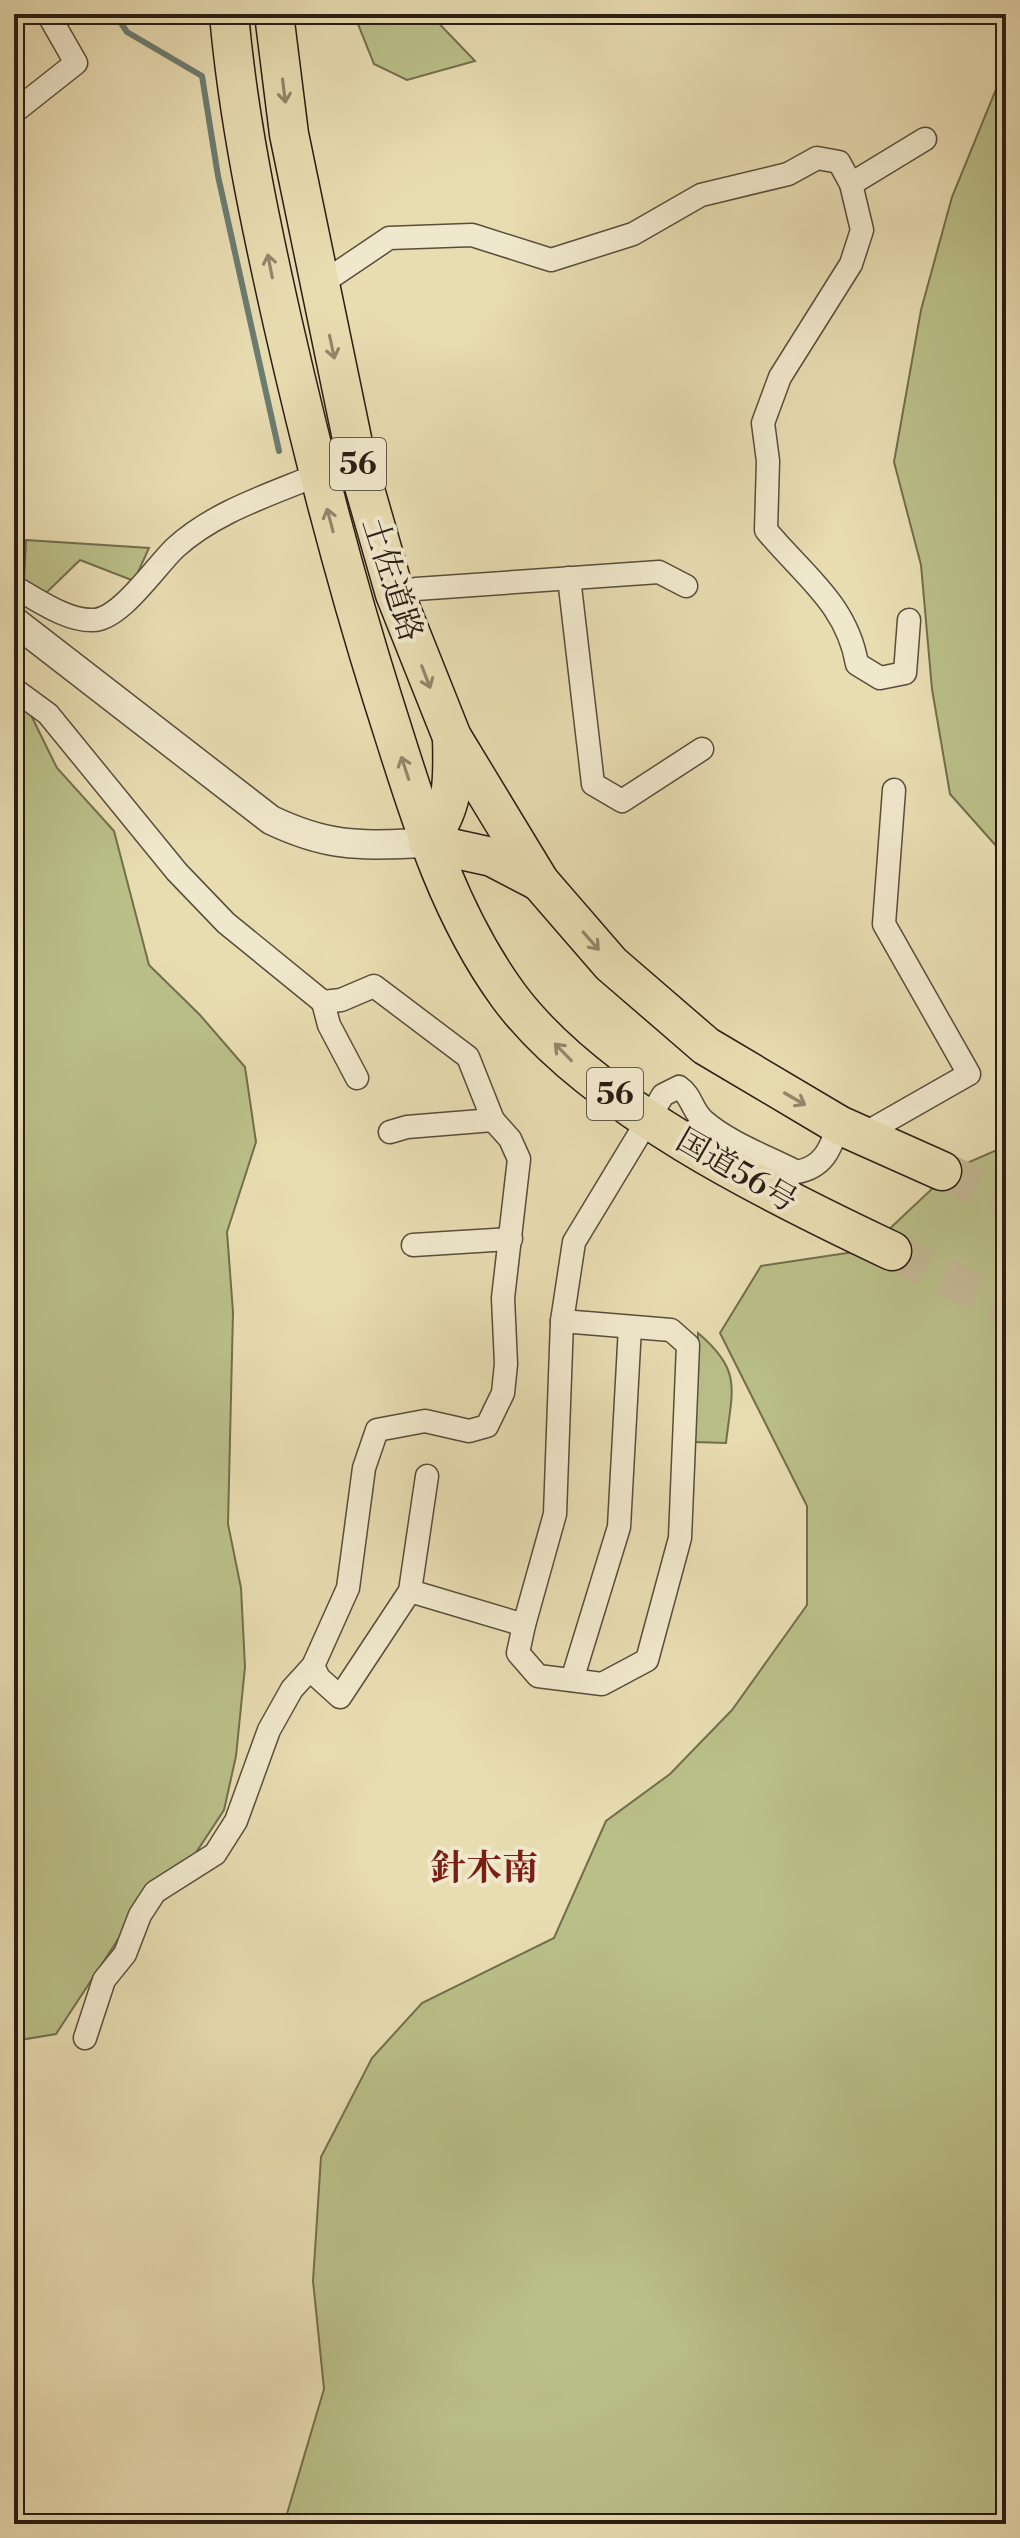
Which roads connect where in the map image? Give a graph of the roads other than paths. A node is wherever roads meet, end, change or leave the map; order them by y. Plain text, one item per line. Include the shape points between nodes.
1 (48, 14) edge
2 (229, 14) edge
3 (274, 14) edge
4 (14, 112) edge
5 (925, 139) dead end
6 (851, 184) junction
7 (318, 286) junction
8 (317, 475) junction
9 (569, 578) junction
10 (686, 586) dead end
11 (14, 587) edge
12 (395, 594) junction
13 (909, 620) dead end
14 (14, 621) edge
15 (14, 689) edge
16 (452, 737) junction
17 (702, 749) dead end
18 (894, 790) dead end
19 (428, 843) junction
20 (540, 882) junction
21 (323, 1002) junction
22 (357, 1078) dead end
23 (648, 1119) junction
24 (493, 1120) junction
25 (850, 1130) junction
26 (390, 1132) dead end
27 (942, 1171) tunnel mouth
28 (511, 1239) junction
29 (413, 1245) dead end
30 (892, 1251) tunnel mouth
31 (562, 1321) junction
32 (630, 1327) junction
33 (427, 1476) dead end
34 (410, 1591) junction
35 (524, 1625) junction
36 (313, 1666) junction
37 (572, 1680) junction
38 (85, 2038) dead end

1 - 4 street via 76,63
8 -> 2 highway, 土佐道路 / 56 via 251,171
3 -> 7 highway, 土佐道路 / 56 via 289,134
5 - 6 street
6 - 7 street via 839,162 817,158 788,174 701,195 633,234 551,260 472,235 389,238
6 - 13 street via 862,230 851,264 780,377 763,423 766,530 835,603 857,664 880,678 905,673
7 -> 12 highway, 土佐道路 / 56 via 356,458
8 - 11 street via 207,522 112,614 94,620 67,615
19 -> 8 highway, 土佐道路 / 56
9 - 10 street via 659,572
9 - 12 street
9 - 17 street via 593,784 622,801
12 -> 16 highway, 土佐道路 / 56
14 - 19 street via 271,820 308,838 338,844
15 - 21 street via 48,714 177,872 226,923
16 - 19 highway via 447,815
16 - 20 highway, 土佐道路 / 56
18 - 25 street via 884,924 969,1074
19 - 20 highway via 492,857
23 -> 19 highway, 国道56号 / 56 via 572,1062 509,997 461,921
20 -> 25 highway, 56 via 611,964 706,1046
21 - 22 street
21 - 24 street via 374,986 468,1057
23 - 25 street via 663,1095 679,1087 706,1123 797,1172 814,1169
23 - 30 highway, 国道56号 / 56 via 799,1207
23 - 31 street via 574,1242
24 - 26 street
24 - 28 street via 519,1159
25 - 27 highway, 56
28 - 29 street
28 - 36 street via 503,1298 503,1393 487,1426 469,1431 425,1421 377,1430 364,1468 348,1588
31 - 32 street
31 - 35 street via 555,1514
32 - 37 street via 619,1527
32 - 37 street via 671,1330 688,1345 680,1538 647,1660 602,1684
33 - 34 street
34 - 35 street
34 - 36 street via 340,1697
35 - 37 street via 518,1653 538,1676
36 - 38 street via 292,1689 269,1730 236,1821 215,1854 155,1892 140,1915 125,1954 104,1980

